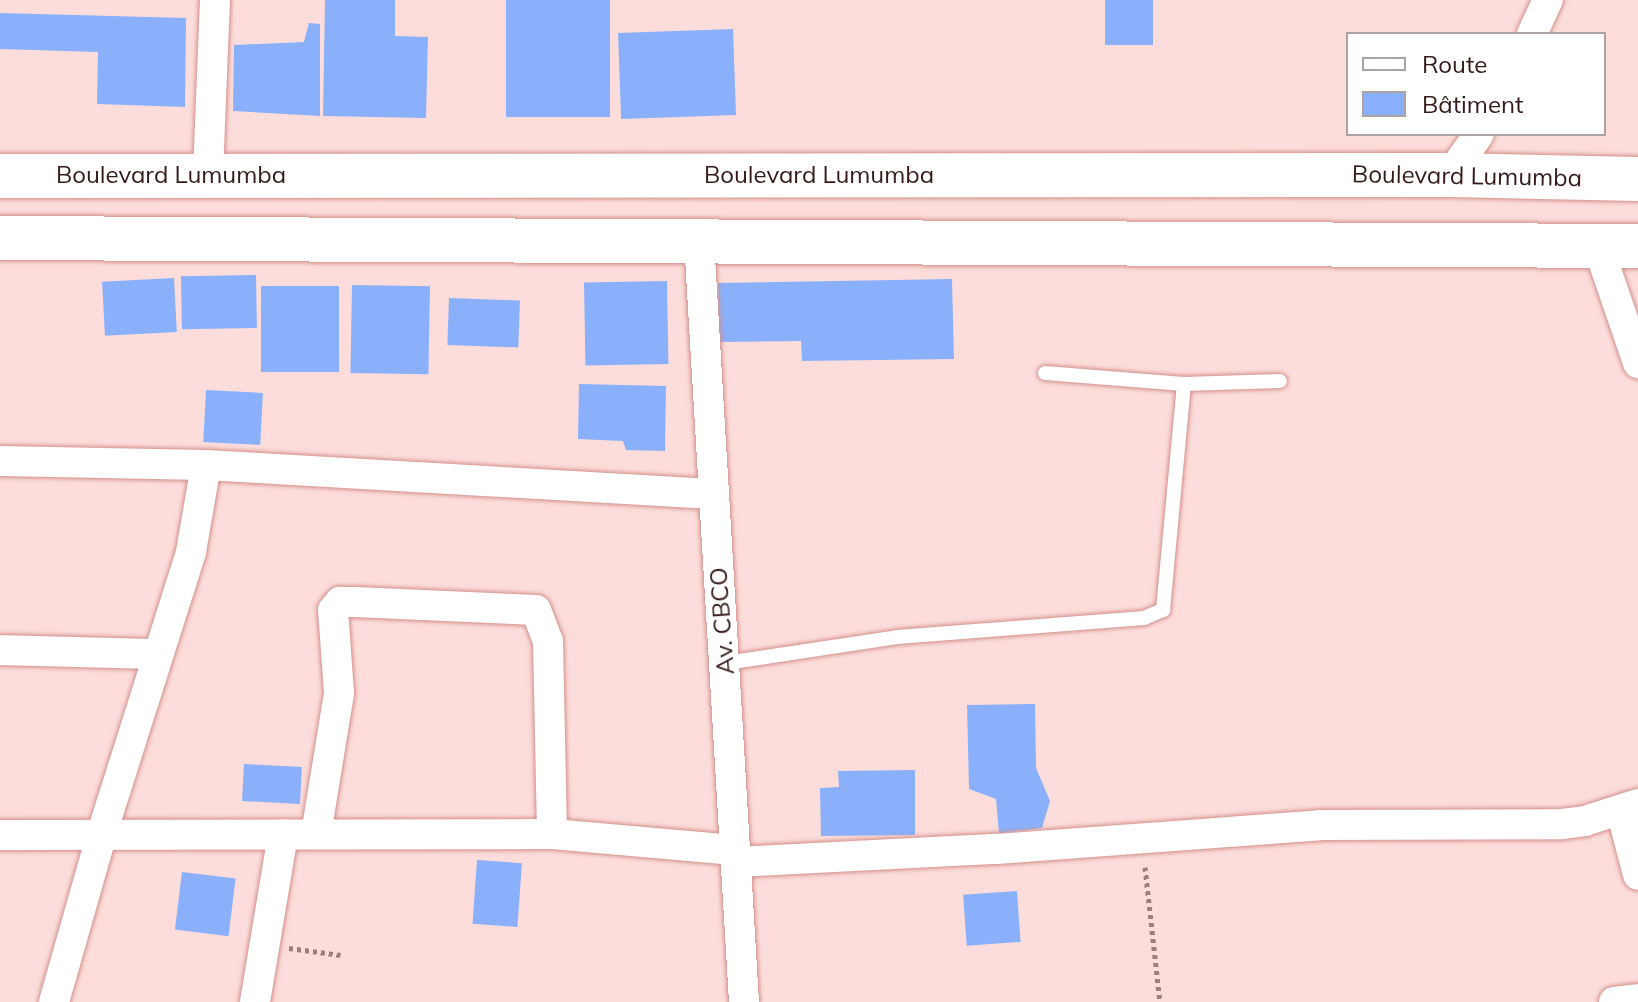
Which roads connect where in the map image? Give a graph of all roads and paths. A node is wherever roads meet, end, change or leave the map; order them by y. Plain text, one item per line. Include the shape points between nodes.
1 (215, 0) edge
2 (1548, 0) edge
3 (1533, 32) edge
4 (1478, 136) edge
5 (208, 174) junction
6 (1450, 175) junction
7 (0, 176) edge
8 (1638, 179) edge
9 (0, 238) edge
10 (699, 240) junction
11 (1618, 246) edge
12 (1638, 363) edge
13 (1045, 373) dead end
14 (1280, 381) dead end
15 (1184, 384) junction
16 (0, 461) edge
17 (206, 465) junction
18 (712, 494) junction
19 (0, 650) edge
20 (157, 654) junction
21 (726, 663) junction
22 (1630, 807) edge
23 (102, 833) junction
24 (283, 834) junction
25 (316, 834) junction
26 (552, 834) junction
27 (0, 835) edge
28 (1141, 838) junction
29 (735, 856) junction
30 (1638, 875) edge
31 (264, 946) junction
32 (341, 955) dead end
33 (1638, 999) edge
34 (54, 1002) edge
35 (255, 1002) edge
36 (744, 1002) edge
37 (1160, 1002) edge
38 (1614, 1002) edge

1 - 5 street
2 - 3 street
4 - 6 street
5 - 6 highway, Boulevard Lumumba
5 - 7 highway, Boulevard Lumumba
6 - 8 highway, Boulevard Lumumba
9 - 10 highway
10 - 11 highway
10 - 18 street, Av. CBCO
11 - 12 street
13 - 15 lane
14 - 15 lane
15 - 21 lane via 1163,610 1144,618 897,637
16 - 17 street
17 - 18 street
17 - 20 street via 196,532
18 - 21 street, Av. CBCO
19 - 20 street
20 - 23 street
21 - 29 street, Av. CBCO
22 - 28 street via 1562,824 1320,825
22 - 30 street
23 - 24 street
23 - 27 street
23 - 34 street
24 - 25 street
24 - 31 street
25 - 26 street
25 - 26 street via 339,693 333,610 340,602 536,610 548,641
26 - 29 street
28 - 29 street
28 - 37 path
29 - 36 street, Av. CBCO
31 - 32 path
31 - 35 street
33 - 38 street

